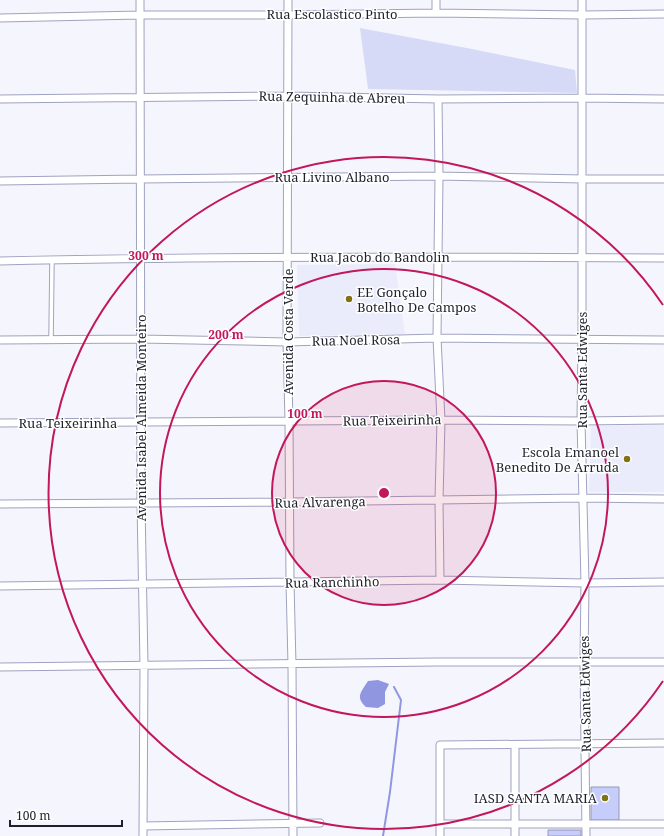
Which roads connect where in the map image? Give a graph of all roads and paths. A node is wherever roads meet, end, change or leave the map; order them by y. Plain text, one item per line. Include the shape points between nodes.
1 (140, 0) edge
2 (288, 0) edge
3 (436, 0) edge
4 (582, 0) edge
5 (436, 13) junction
6 (664, 14) edge
7 (140, 15) junction
8 (288, 15) junction
9 (582, 15) junction
10 (0, 18) edge
11 (288, 96) junction
12 (140, 98) junction
13 (582, 98) junction
14 (0, 99) edge
15 (438, 99) junction
16 (664, 99) edge
17 (439, 176) junction
18 (287, 177) junction
19 (140, 178) junction
20 (582, 179) junction
21 (664, 179) edge
22 (0, 181) edge
23 (438, 257) junction
24 (141, 258) junction
25 (287, 258) junction
26 (582, 258) junction
27 (664, 258) edge
28 (52, 260) junction
29 (0, 261) edge
30 (437, 338) junction
31 (141, 339) junction
32 (582, 339) junction
33 (0, 340) edge
34 (52, 340) junction
35 (664, 340) edge
36 (287, 342) junction
37 (441, 420) junction
38 (664, 420) edge
39 (289, 421) junction
40 (581, 421) junction
41 (0, 423) edge
42 (142, 423) junction
43 (582, 498) junction
44 (664, 499) edge
45 (439, 500) junction
46 (289, 502) junction
47 (141, 503) junction
48 (0, 504) edge
49 (440, 580) junction
50 (290, 582) junction
51 (664, 582) edge
52 (585, 583) junction
53 (143, 584) junction
54 (0, 586) edge
55 (584, 662) junction
56 (664, 662) edge
57 (144, 665) junction
58 (292, 665) junction
59 (0, 667) edge
60 (664, 743) edge
61 (586, 744) junction
62 (515, 745) junction
63 (293, 824) junction
64 (320, 824) dead end
65 (440, 824) junction
66 (515, 824) junction
67 (586, 824) junction
68 (664, 824) edge
69 (143, 826) junction
70 (143, 836) edge
71 (293, 836) edge
72 (440, 836) edge
73 (515, 836) edge
74 (586, 836) edge

1 - 7 street, Avenida Isabel Almeida Monteiro
2 - 8 street, Avenida Costa Verde
3 - 5 street
4 - 9 street, Rua Santa Edwiges
5 - 8 street, Rua Escolastico Pinto
5 - 9 street, Rua Escolastico Pinto
6 - 9 street, Rua Escolastico Pinto
7 - 8 street, Rua Escolastico Pinto
7 - 10 street, Rua Escolastico Pinto
7 - 12 street, Avenida Isabel Almeida Monteiro
8 - 11 street, Avenida Costa Verde
9 - 13 street, Rua Santa Edwiges
11 - 12 street, Rua Zequinha de Abreu
11 - 15 street, Rua Zequinha de Abreu
11 - 18 street, Avenida Costa Verde
12 - 14 street, Rua Zequinha de Abreu
12 - 19 street, Avenida Isabel Almeida Monteiro
13 - 15 street, Rua Zequinha de Abreu
13 - 16 street, Rua Zequinha de Abreu
13 - 20 street, Rua Santa Edwiges
15 - 17 street
17 - 18 street, Rua Livino Albano
17 - 20 street, Rua Livino Albano
17 - 23 street
18 - 19 street, Rua Livino Albano
18 - 25 street, Avenida Costa Verde
19 - 22 street, Rua Livino Albano
19 - 24 street, Avenida Isabel Almeida Monteiro
20 - 21 street, Rua Livino Albano
20 - 26 street, Rua Santa Edwiges
23 - 25 street, Rua Jacob do Bandolin
23 - 26 street, Rua Jacob do Bandolin
23 - 30 street
24 - 25 street, Rua Jacob do Bandolin
24 - 28 street, Rua Jacob do Bandolin
24 - 31 street, Avenida Isabel Almeida Monteiro
25 - 36 street, Avenida Costa Verde
26 - 27 street, Rua Jacob do Bandolin
26 - 32 street, Rua Santa Edwiges
28 - 29 street, Rua Jacob do Bandolin
28 - 34 lane
30 - 32 street, Rua Noel Rosa
30 - 36 street, Rua Noel Rosa
30 - 37 street
31 - 34 street, Rua Noel Rosa
31 - 36 street, Rua Noel Rosa
31 - 42 street, Avenida Isabel Almeida Monteiro
32 - 35 street, Rua Noel Rosa
32 - 40 street, Rua Santa Edwiges
33 - 34 street, Rua Noel Rosa
36 - 39 street, Avenida Costa Verde
37 - 39 street, Rua Teixeirinha
37 - 40 street, Rua Teixeirinha
37 - 45 street
38 - 40 street, Rua Teixeirinha
39 - 42 street, Rua Teixeirinha
39 - 46 street, Avenida Costa Verde
40 - 43 street, Rua Santa Edwiges
41 - 42 street, Rua Teixeirinha
42 - 47 street, Avenida Isabel Almeida Monteiro
43 - 44 street, Rua Alvarenga
43 - 45 street, Rua Alvarenga
43 - 52 street, Rua Santa Edwiges
45 - 46 street, Rua Alvarenga
45 - 49 street
46 - 47 street, Rua Alvarenga
46 - 50 street, Avenida Costa Verde
47 - 48 street, Rua Alvarenga
47 - 53 street, Avenida Isabel Almeida Monteiro
49 - 50 street, Rua Ranchinho
49 - 52 street, Rua Ranchinho
50 - 53 street, Rua Ranchinho
50 - 58 street, Avenida Costa Verde
51 - 52 street, Rua Ranchinho
52 - 55 street, Rua Santa Edwiges
53 - 54 street, Rua Ranchinho
53 - 57 street, Avenida Isabel Almeida Monteiro
55 - 56 street
55 - 58 street
55 - 61 street, Rua Santa Edwiges
57 - 58 street
57 - 59 street
57 - 69 street, Avenida Isabel Almeida Monteiro
58 - 63 street, Avenida Costa Verde
60 - 61 street
61 - 62 street
61 - 67 street, Rua Santa Edwiges
62 - 65 street via 440,745
62 - 66 street
63 - 64 street
63 - 69 street
63 - 71 street, Avenida Costa Verde
65 - 66 street
65 - 72 street
66 - 67 street
66 - 73 street
67 - 68 street
67 - 74 street, Rua Santa Edwiges
69 - 70 street, Avenida Isabel Almeida Monteiro

